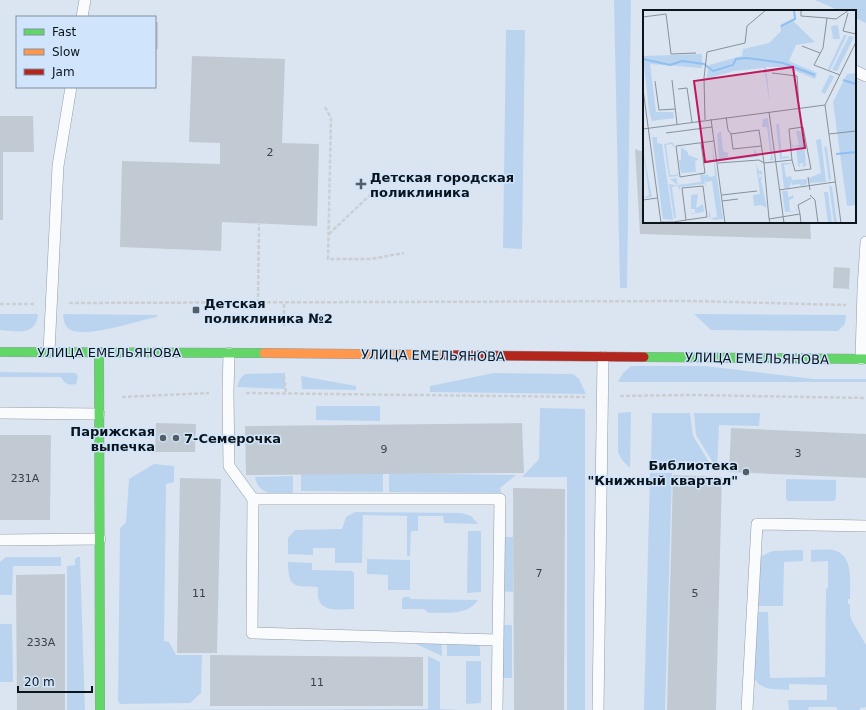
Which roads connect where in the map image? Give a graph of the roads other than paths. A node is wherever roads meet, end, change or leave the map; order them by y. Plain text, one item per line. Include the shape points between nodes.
1 (85, 0) edge
2 (82, 16) edge
3 (856, 71) edge
4 (866, 76) edge
5 (71, 88) edge
6 (866, 242) edge
7 (0, 352) edge
8 (49, 352) junction
9 (99, 352) junction
10 (229, 353) junction
11 (602, 356) junction
12 (864, 359) edge
13 (0, 413) edge
14 (99, 414) junction
15 (253, 499) junction
16 (866, 526) edge
17 (100, 539) junction
18 (0, 540) edge
19 (497, 640) junction
20 (100, 710) edge
21 (496, 710) edge
22 (598, 710) edge
23 (747, 710) edge

1 - 2 lane
3 - 4 lane
5 - 8 lane via 58,166
6 - 12 lane via 862,305
7 - 8 main road, УЛИЦА ЕМЕЛЬЯНОВА
8 - 9 main road, УЛИЦА ЕМЕЛЬЯНОВА
9 - 10 main road, УЛИЦА ЕМЕЛЬЯНОВА
9 - 14 main road
10 - 11 main road, УЛИЦА ЕМЕЛЬЯНОВА
10 - 15 lane via 228,466
11 - 12 main road, УЛИЦА ЕМЕЛЬЯНОВА
11 - 22 lane
13 - 14 lane
14 - 17 main road
15 - 19 lane via 252,633
15 - 19 lane via 500,499
16 - 23 lane via 757,524
17 - 18 lane
17 - 20 main road
19 - 21 lane

